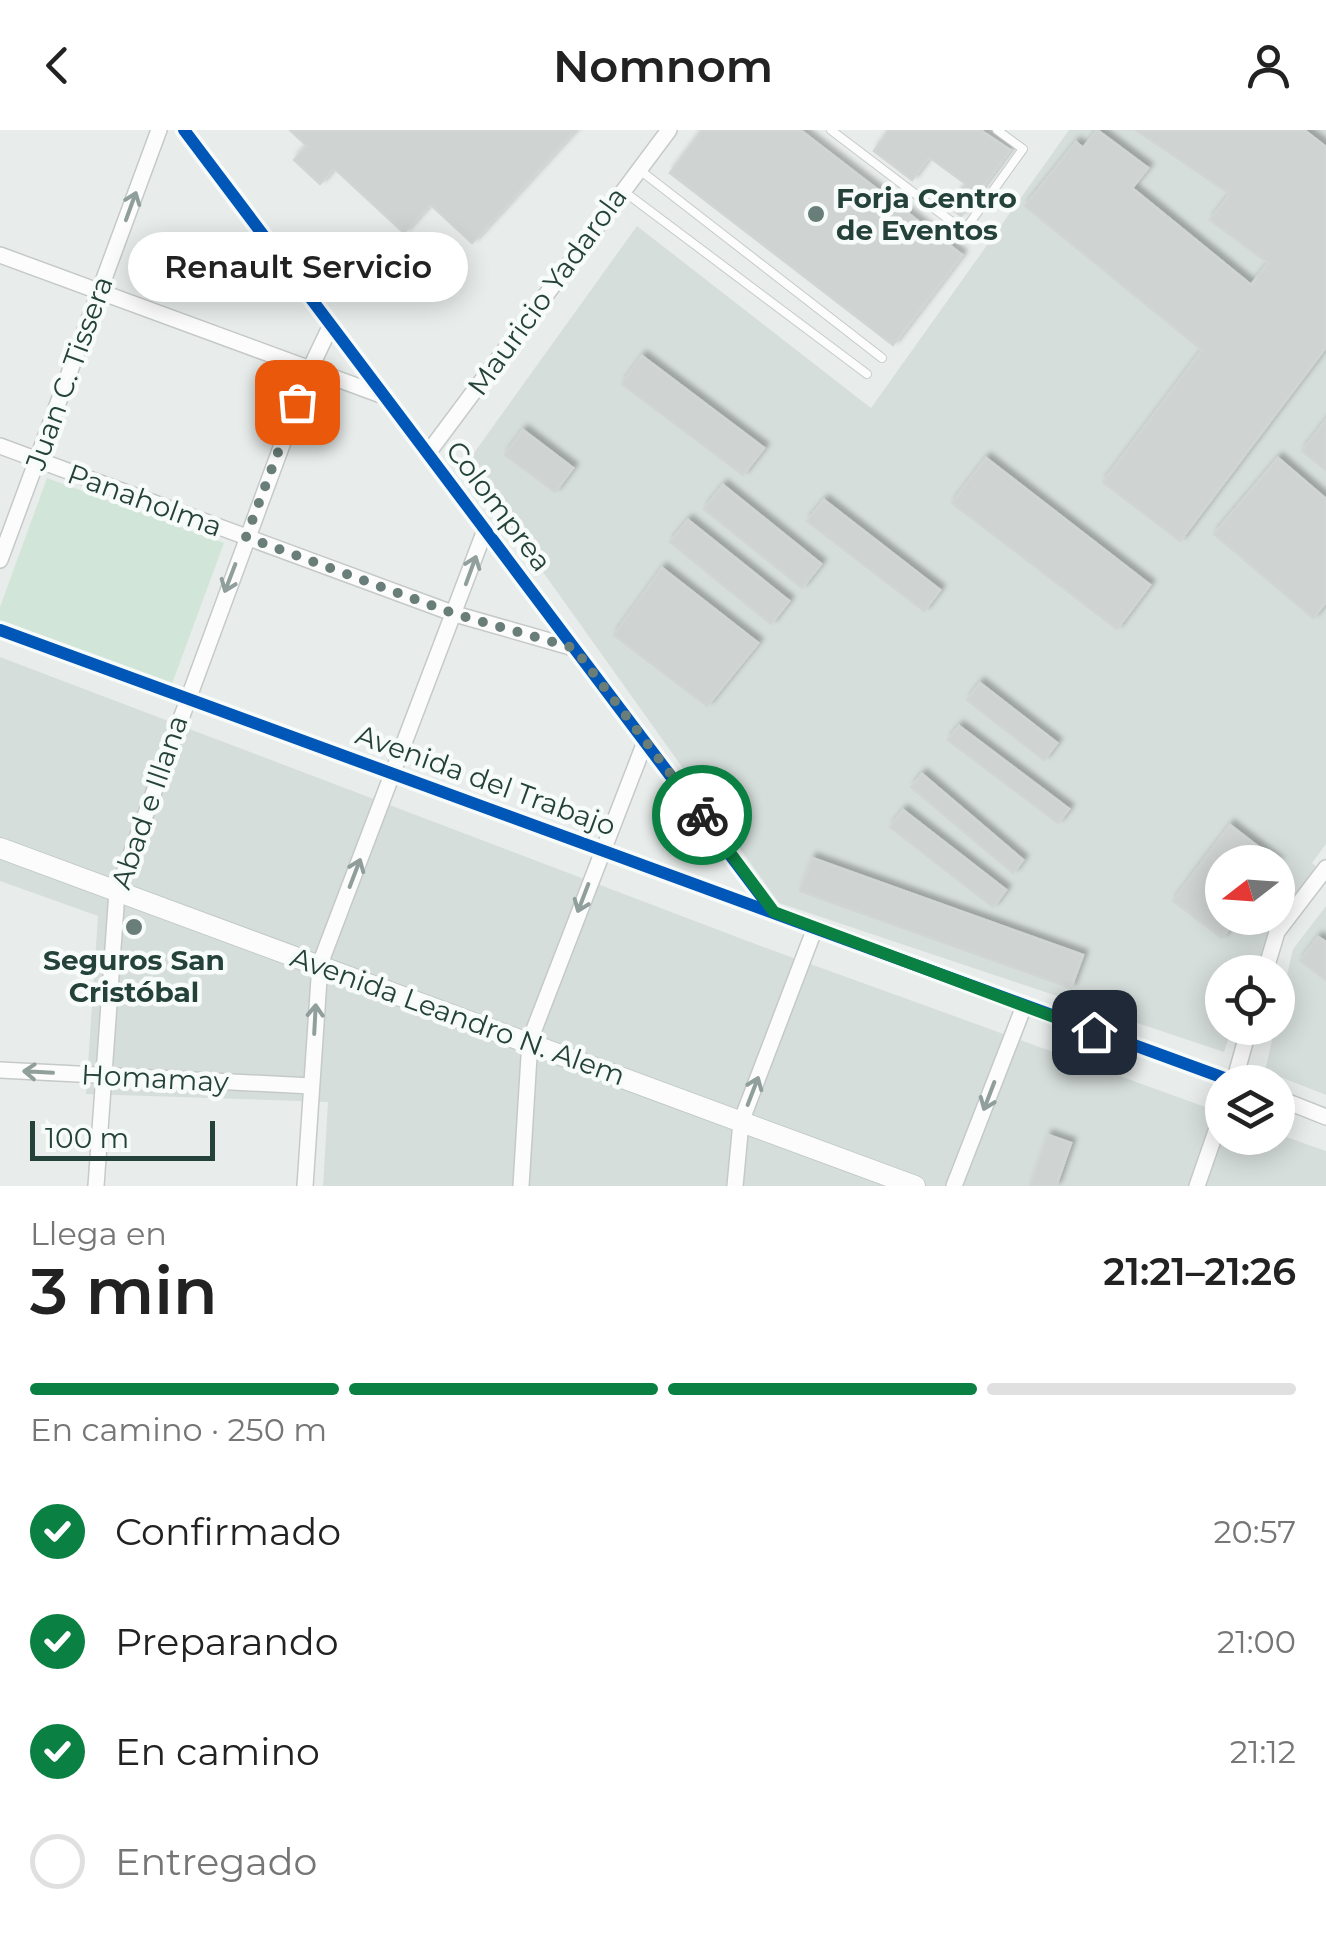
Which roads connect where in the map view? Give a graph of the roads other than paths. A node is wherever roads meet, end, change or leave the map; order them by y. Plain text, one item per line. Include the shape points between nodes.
1 (157, 130) edge
2 (184, 130) edge
3 (669, 130) edge
4 (831, 130) edge
5 (997, 130) edge
6 (195, 144) junction
7 (638, 169) junction
8 (622, 190) junction
9 (0, 255) edge
10 (99, 291) junction
11 (839, 324) junction
12 (331, 325) junction
13 (826, 344) junction
14 (882, 358) dead end
15 (310, 368) junction
16 (867, 374) dead end
17 (384, 396) junction
18 (0, 446) edge
19 (428, 453) junction
20 (38, 460) junction
21 (485, 530) junction
22 (246, 537) junction
23 (0, 560) edge
24 (455, 614) junction
25 (0, 630) edge
26 (574, 648) junction
27 (186, 696) junction
28 (645, 742) junction
29 (394, 773) junction
30 (0, 848) edge
31 (601, 849) junction
32 (1326, 868) edge
33 (117, 892) junction
34 (774, 912) junction
35 (815, 928) junction
36 (1271, 955) edge
37 (320, 964) junction
38 (1024, 1006) junction
39 (530, 1040) junction
40 (0, 1070) edge
41 (1205, 1072) edge
42 (104, 1076) junction
43 (310, 1086) junction
44 (1295, 1104) edge
45 (1326, 1116) edge
46 (741, 1122) junction
47 (1208, 1155) edge
48 (96, 1186) edge
49 (305, 1186) edge
50 (521, 1186) edge
51 (735, 1186) edge
52 (916, 1186) edge
53 (954, 1186) edge
54 (1197, 1186) edge

1 - 6 street
10 -> 1 street, Juan C. Tissera
2 - 6 street, Colomprea
3 - 7 street, Mauricio Yadarola
4 - 5 lane via 964,231 1023,149
6 - 12 street, Colomprea
7 - 8 street, Mauricio Yadarola
7 - 11 lane
8 - 13 lane
8 - 19 street, Mauricio Yadarola
9 - 10 street
10 - 15 street
10 - 20 street, Juan C. Tissera
11 - 13 lane
11 - 14 lane
12 - 15 street, Abad e Illana
12 - 17 street, Colomprea
13 - 16 lane
15 - 17 street
15 - 22 street, Abad e Illana
17 - 19 street, Colomprea
18 - 20 street, Panaholma
19 - 21 street, Colomprea
20 - 22 street, Panaholma
20 - 23 street, Juan C. Tissera
24 -> 21 street
21 - 26 street, Colomprea
22 - 24 street, Panaholma
22 -> 27 street, Abad e Illana
24 - 26 street, Panaholma
24 - 29 street
25 - 27 street, Avenida del Trabajo
26 - 28 street, Colomprea
27 - 29 street, Avenida del Trabajo
27 - 33 street, Abad e Illana
28 - 31 street
28 - 34 street, Colomprea
29 - 31 street, Avenida del Trabajo
37 -> 29 street
30 - 33 main road, Avenida Leandro N. Alem
31 - 34 street, Avenida del Trabajo
31 -> 39 street
32 - 36 street via 1278,932
33 - 37 main road, Avenida Leandro N. Alem
33 - 42 street, Abad e Illana
34 - 35 street, Avenida del Trabajo
35 - 38 street, Avenida del Trabajo
46 -> 35 street
37 - 39 main road, Avenida Leandro N. Alem
43 -> 37 street
38 - 41 street, Avenida del Trabajo
38 -> 53 street
39 - 46 main road, Avenida Leandro N. Alem
39 - 50 street
42 -> 40 street, Homamay
42 - 43 street, Homamay
42 - 48 street, Abad e Illana
43 - 49 street
44 - 45 street
46 - 51 street
46 - 52 main road, Avenida Leandro N. Alem
47 - 54 street

